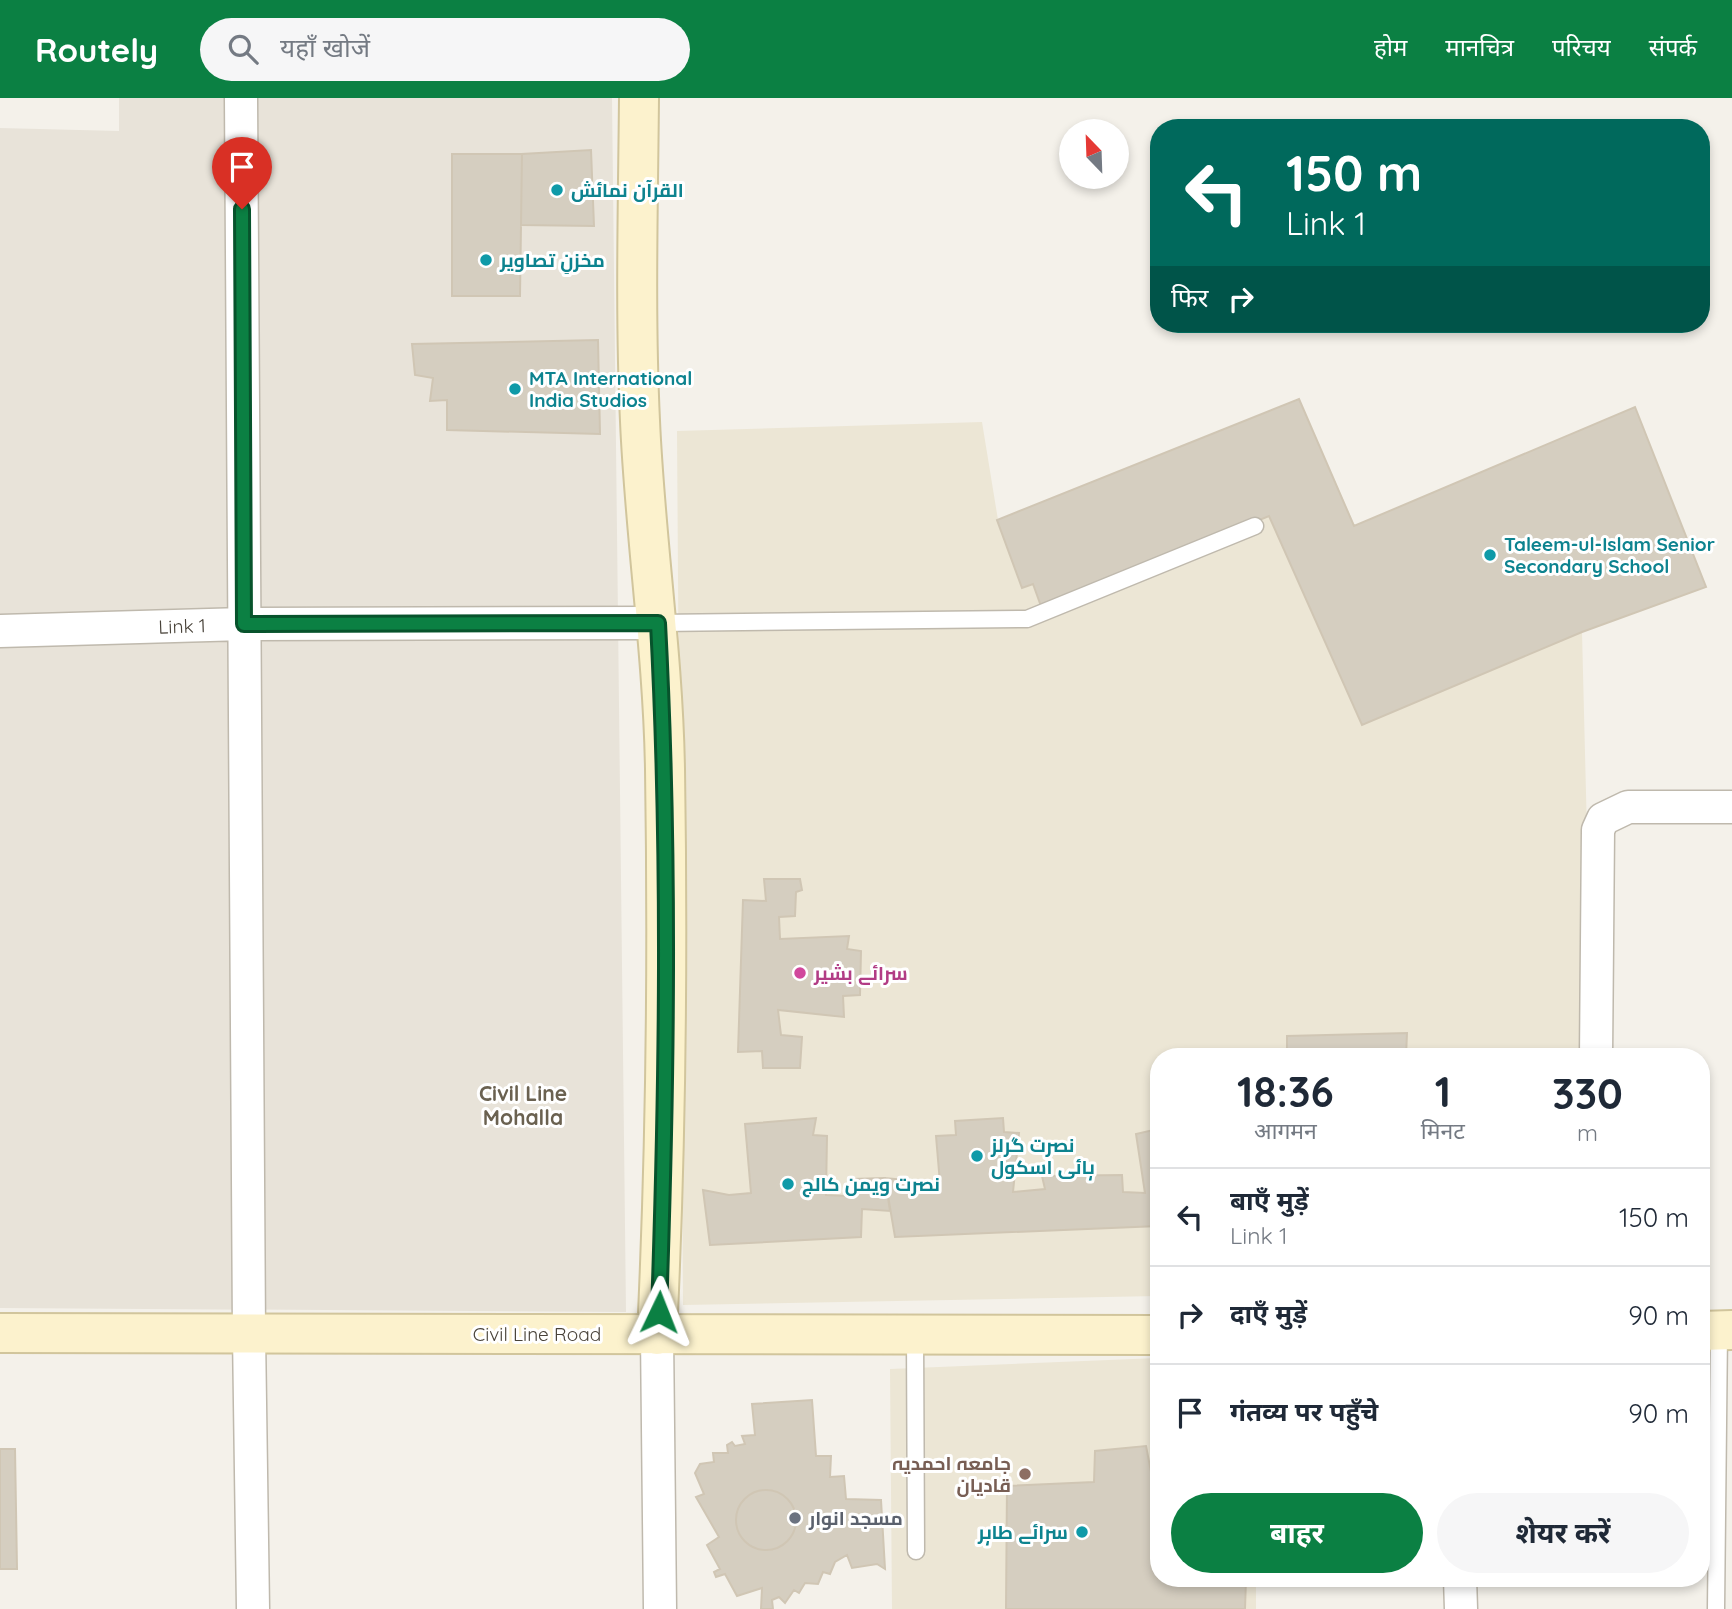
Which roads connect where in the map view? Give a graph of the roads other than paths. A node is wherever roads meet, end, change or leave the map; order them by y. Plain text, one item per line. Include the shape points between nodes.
1 (241, 98) edge
2 (639, 98) edge
3 (1255, 526) dead end
4 (658, 623) junction
5 (244, 624) junction
6 (0, 631) edge
7 (1732, 807) edge
8 (1596, 1048) edge
9 (1717, 1331) edge
10 (0, 1333) edge
11 (249, 1334) junction
12 (657, 1335) junction
13 (915, 1335) junction
14 (1150, 1335) edge
15 (916, 1551) dead end
16 (1460, 1587) edge
17 (253, 1609) edge
18 (660, 1609) edge
19 (1461, 1609) edge
20 (1716, 1609) edge

1 - 5 street
2 - 4 street via 640,425
3 - 4 lane via 1027,618
4 - 5 street, Link 1
4 - 12 street via 665,767 665,1077
5 - 6 street, Link 1
5 - 11 street
7 - 8 street via 1628,807 1603,819 1598,830
9 - 20 lane
10 - 11 street, Civil Line Road
11 - 12 street, Civil Line Road
11 - 17 street
12 - 13 street, Civil Line Road
12 - 18 street
13 - 14 street, Civil Line Road
13 - 15 lane
16 - 19 street

